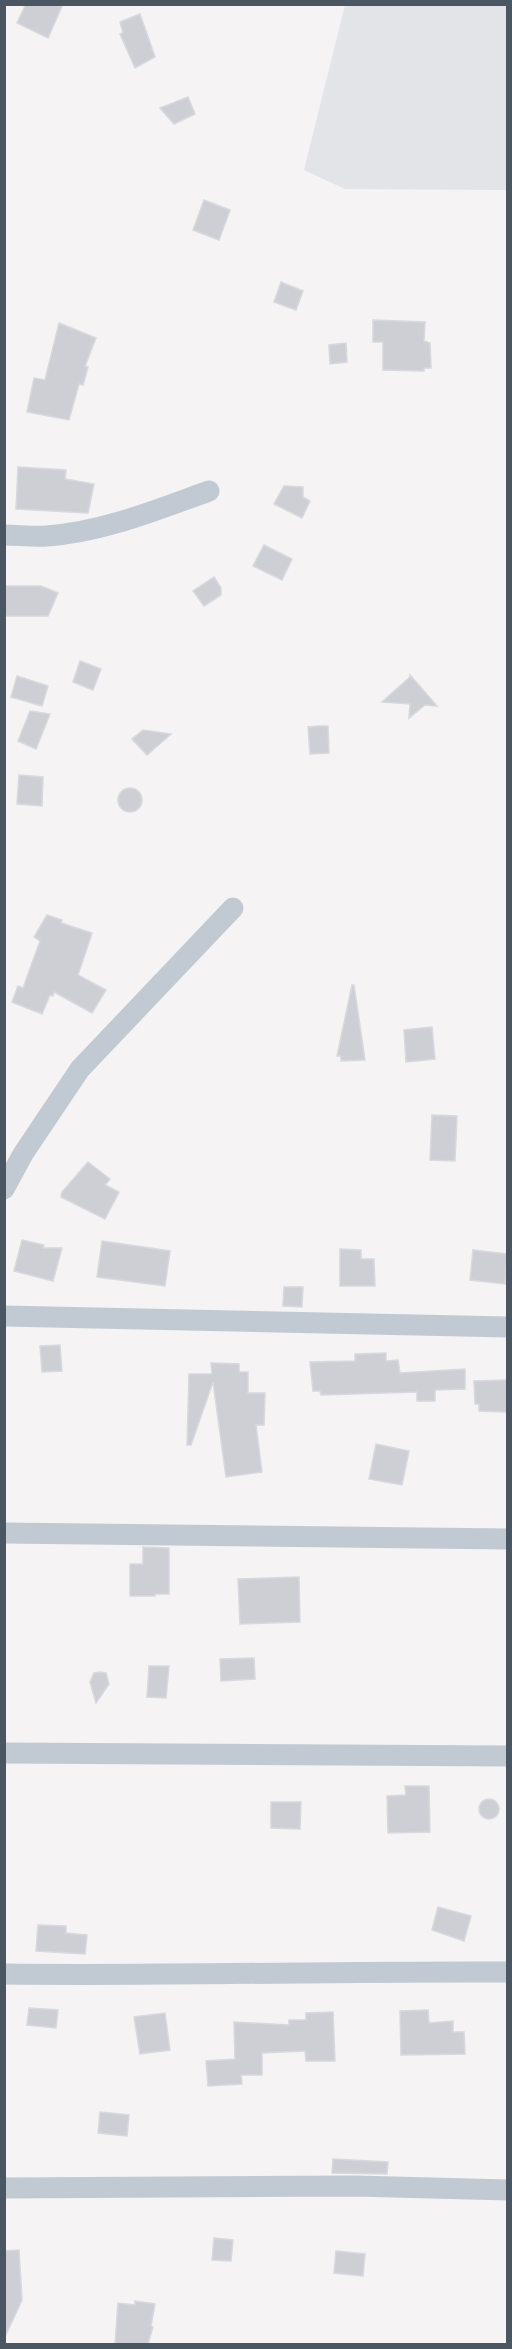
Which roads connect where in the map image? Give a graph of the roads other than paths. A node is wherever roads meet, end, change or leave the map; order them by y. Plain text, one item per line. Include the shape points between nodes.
1 (209, 491) dead end
2 (4, 535) edge
3 (233, 908) dead end
4 (4, 1189) edge
5 (4, 1316) edge
6 (507, 1327) edge
7 (4, 1533) edge
8 (507, 1539) edge
9 (4, 1753) edge
10 (507, 1756) edge
11 (507, 1972) edge
12 (4, 1974) edge
13 (4, 2188) edge
14 (507, 2190) edge

1 - 2 street via 88,531 45,537
3 - 4 street via 80,1069
5 - 6 street
7 - 8 street
9 - 10 street
11 - 12 street
13 - 14 street via 355,2186

